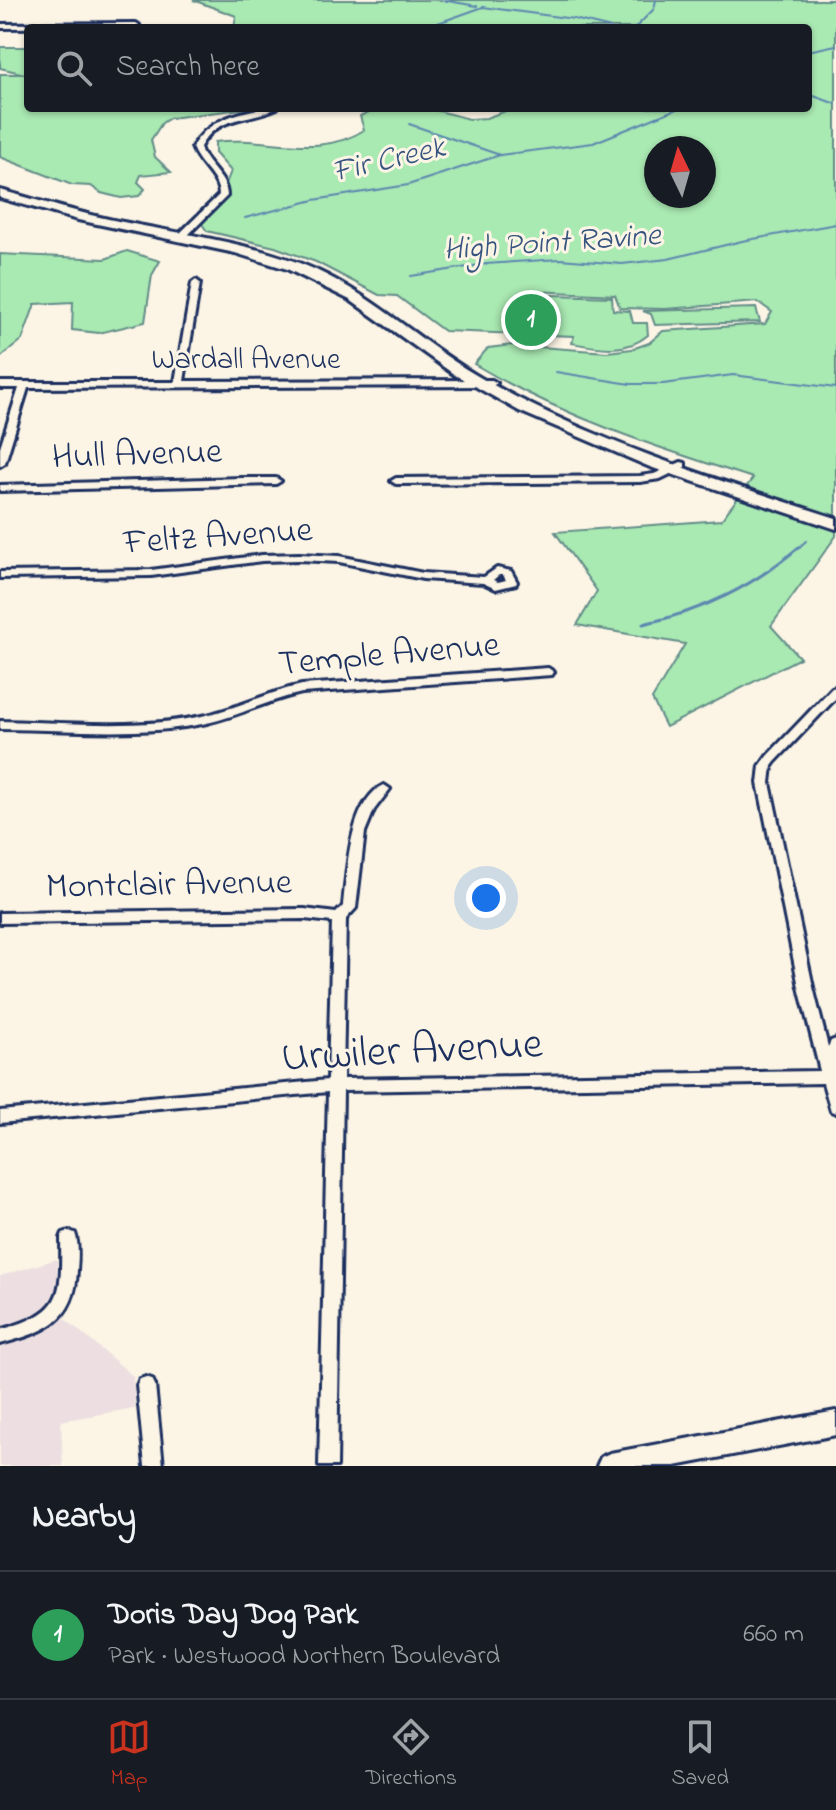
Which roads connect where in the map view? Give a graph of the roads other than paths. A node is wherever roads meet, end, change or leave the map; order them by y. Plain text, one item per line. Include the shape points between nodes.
1 (0, 26) edge
2 (24, 26) edge
3 (258, 112) edge
4 (0, 188) edge
5 (0, 194) edge
6 (182, 235) junction
7 (196, 283) dead end
8 (485, 383) junction
9 (0, 385) edge
10 (24, 385) junction
11 (179, 385) junction
12 (0, 463) edge
13 (676, 467) junction
14 (276, 481) dead end
15 (396, 481) dead end
16 (0, 488) edge
17 (836, 515) edge
18 (836, 524) edge
19 (0, 575) edge
20 (486, 580) dead end
21 (548, 672) dead end
22 (836, 691) edge
23 (0, 725) edge
24 (384, 789) dead end
25 (0, 918) edge
26 (339, 918) junction
27 (836, 1045) edge
28 (828, 1077) junction
29 (335, 1087) junction
30 (836, 1107) edge
31 (0, 1117) edge
32 (69, 1238) dead end
33 (0, 1337) edge
34 (146, 1385) dead end
35 (836, 1423) edge
36 (154, 1466) edge
37 (328, 1466) edge
38 (610, 1466) edge

1 - 2 street
3 - 6 street via 225,121 200,137 199,157 223,186 223,196
4 - 6 main road
5 - 6 main road via 53,211
6 - 8 main road via 311,273
7 - 11 street
8 - 11 street, Wardall Avenue
8 - 13 main road via 549,420
9 - 10 street, Wardall Avenue
10 - 11 street, Wardall Avenue
10 - 12 street
13 - 15 street via 640,479
13 - 17 main road
13 - 18 main road
14 - 16 street, Hull Avenue
19 - 20 street, Feltz Avenue via 151,573 299,557
21 - 23 street, Temple Avenue via 302,689 190,722
22 - 28 street via 771,759 764,783
24 - 26 street via 362,820 349,908
25 - 26 street, Montclair Avenue
26 - 29 street
27 - 28 street
28 - 29 street, Urwiler Avenue
28 - 30 street
29 - 31 street, Urwiler Avenue
29 - 37 street
32 - 33 street via 70,1286 61,1307 41,1324
34 - 36 street
35 - 38 street

